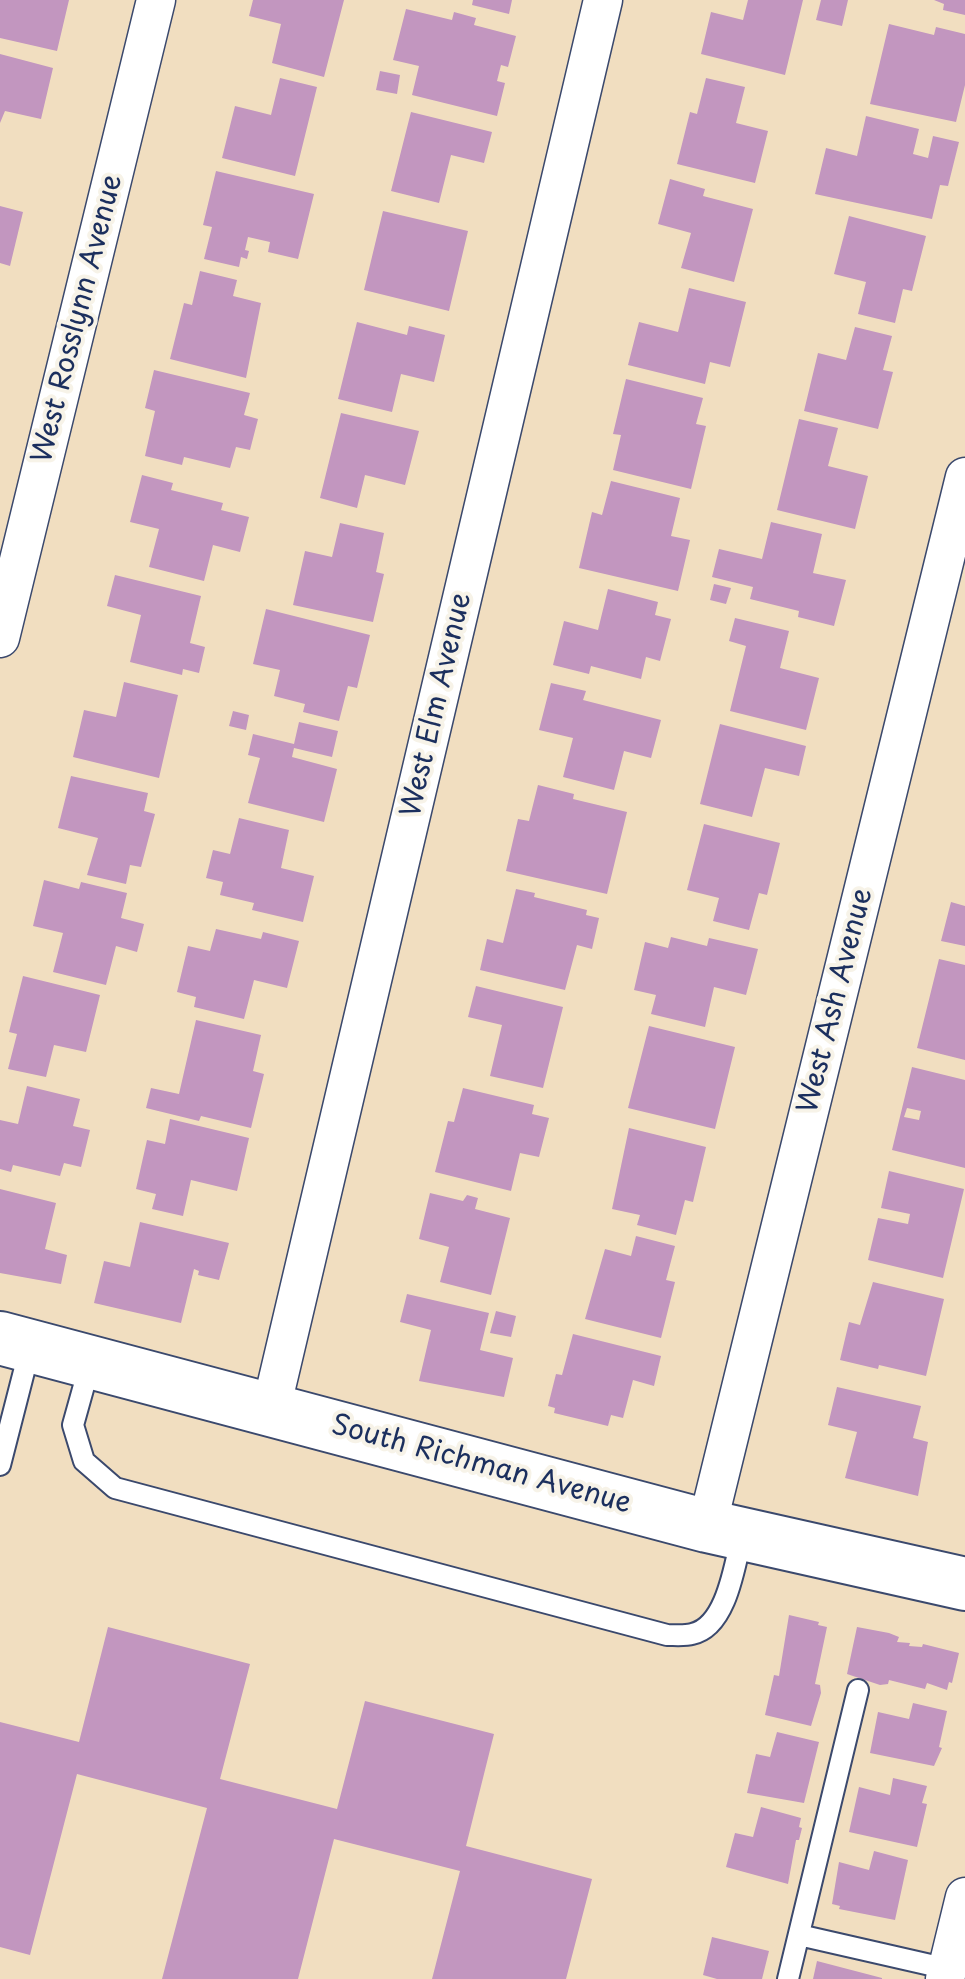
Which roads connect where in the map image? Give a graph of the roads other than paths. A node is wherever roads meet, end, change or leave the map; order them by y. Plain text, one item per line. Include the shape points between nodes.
1 (156, 0) edge
2 (603, 0) edge
3 (965, 477) edge
4 (0, 638) edge
5 (15, 1342) edge
6 (90, 1362) junction
7 (271, 1409) junction
8 (0, 1465) edge
9 (725, 1530) junction
10 (965, 1584) edge
11 (858, 1690) dead end
12 (965, 1897) edge
13 (799, 1935) junction
14 (946, 1974) edge
15 (788, 1979) edge

1 - 4 street, West Rosslynn Avenue
2 - 7 street, West Elm Avenue
3 - 9 street, West Ash Avenue
5 - 6 street, South Richman Avenue
5 - 8 lane
6 - 7 street, South Richman Avenue
6 - 9 lane via 74,1425 84,1461 114,1488 182,1507 668,1635 697,1634 726,1600
7 - 9 street, South Richman Avenue
9 - 10 street, South Richman Avenue
11 - 13 lane
12 - 14 street
13 - 14 lane
13 - 15 lane

